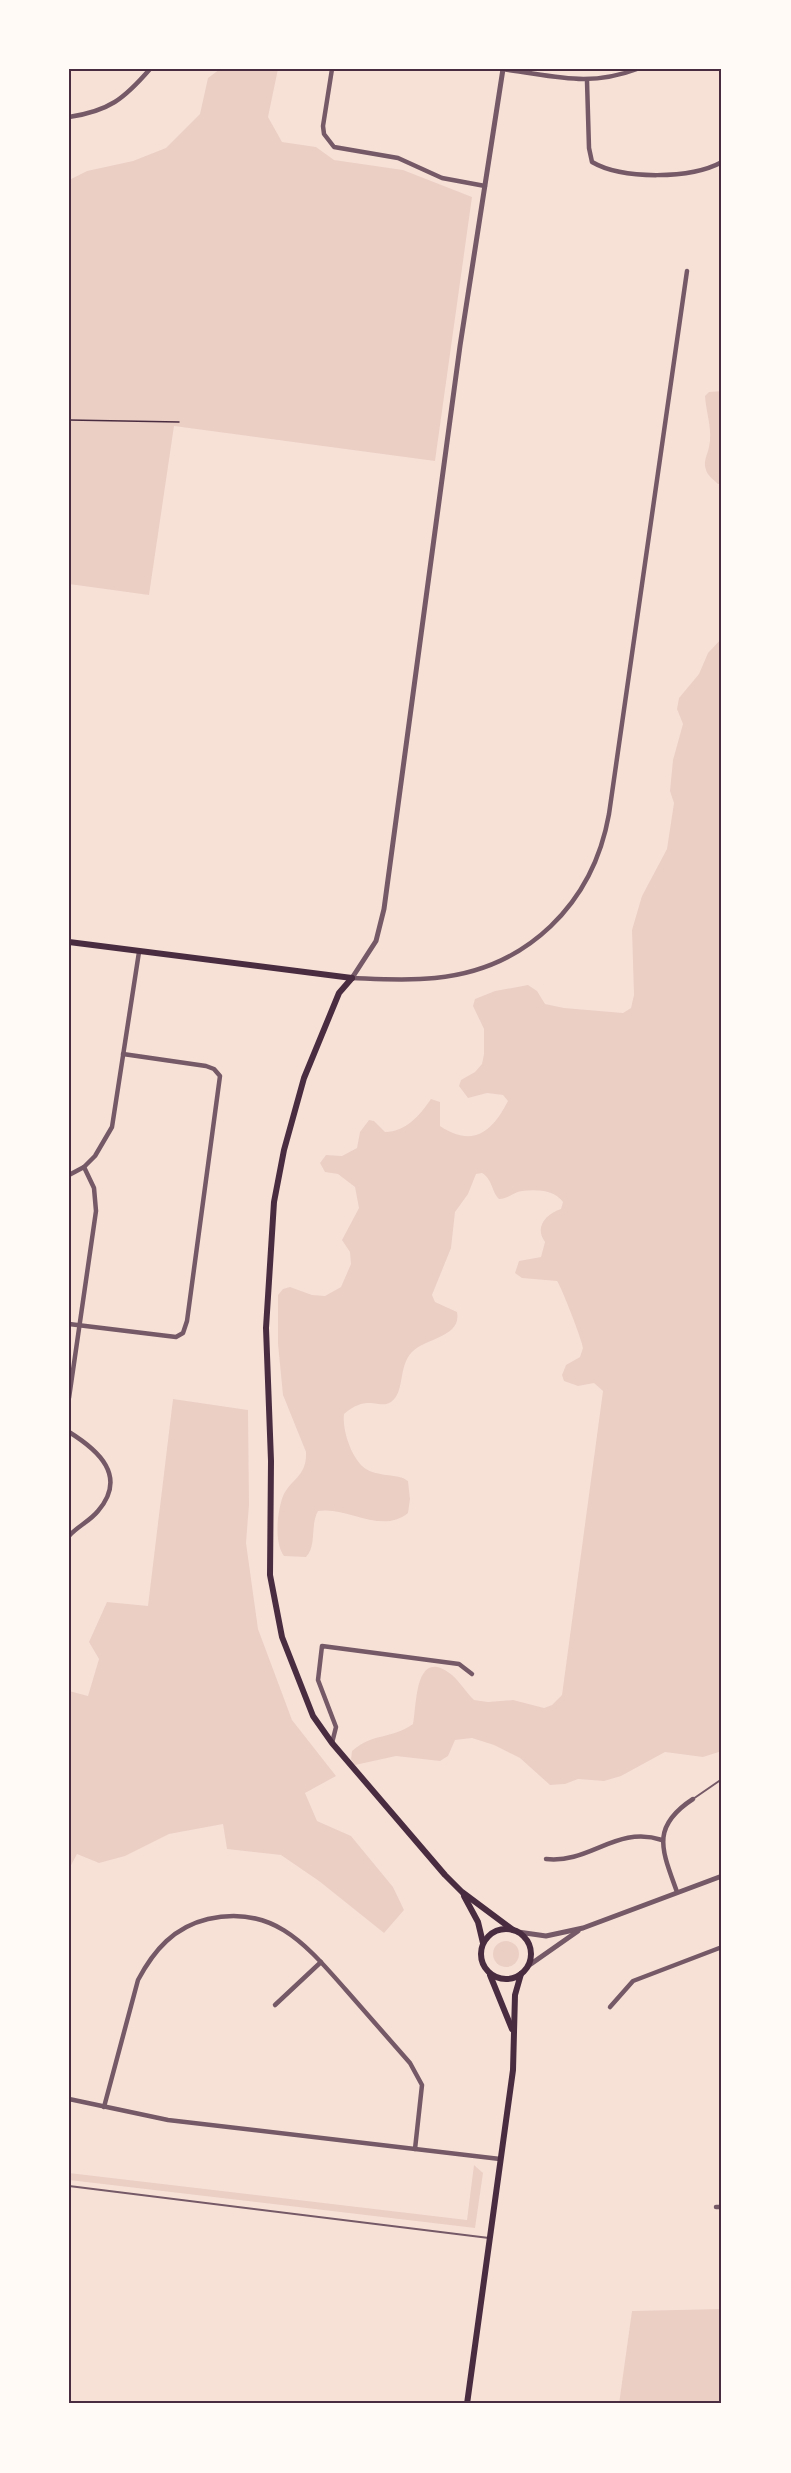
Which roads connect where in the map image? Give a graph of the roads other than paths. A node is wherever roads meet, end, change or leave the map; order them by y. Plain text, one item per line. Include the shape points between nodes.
1 (150, 69) edge
2 (332, 69) edge
3 (502, 69) edge
4 (637, 69) edge
5 (587, 81) junction
6 (69, 117) edge
7 (722, 162) edge
8 (485, 186) junction
9 (687, 271) dead end
10 (69, 942) edge
11 (139, 952) junction
12 (352, 978) junction
13 (123, 1054) junction
14 (84, 1167) junction
15 (69, 1175) edge
16 (69, 1324) edge
17 (79, 1325) junction
18 (69, 1398) edge
19 (69, 1432) edge
20 (69, 1536) edge
21 (472, 1674) dead end
22 (332, 1743) junction
23 (722, 1779) edge
24 (693, 1799) joint
25 (662, 1840) junction
26 (546, 1860) dead end
27 (722, 1876) edge
28 (462, 1892) junction
29 (677, 1892) junction
30 (583, 1928) junction
31 (516, 1931) junction
32 (483, 1943) junction
33 (722, 1947) edge
34 (321, 1962) junction
35 (528, 1966) junction
36 (489, 1973) junction
37 (521, 1974) junction
38 (276, 2005) dead end
39 (610, 2007) dead end
40 (514, 2032) junction
41 (69, 2099) edge
42 (104, 2107) junction
43 (415, 2149) junction
44 (500, 2159) junction
45 (69, 2186) edge
46 (716, 2207) dead end
47 (722, 2207) edge
48 (490, 2238) junction
49 (466, 2404) edge

1 - 6 street via 112,106
2 - 8 street via 323,126 334,147 398,158 442,178
3 - 5 street
3 - 8 street
4 - 5 street
5 - 7 street via 589,148 592,162 598,166 675,175
8 - 12 street via 461,336 383,917 371,950
9 - 12 street via 609,814 604,843 592,872 579,896 537,939 497,962 436,978
10 - 11 main road
11 - 12 main road
11 - 13 street
12 - 22 main road via 339,993 322,1030 291,1122 275,1194 267,1303 271,1461 268,1554 272,1596 300,1688
13 - 14 street via 112,1126 105,1142
13 - 17 street via 206,1066 220,1076 187,1321 183,1333 176,1337
14 - 15 street
14 - 17 street via 94,1188 96,1211
16 - 17 street
17 - 18 street
19 - 20 street via 93,1446 104,1460 110,1487 97,1513
21 - 22 street via 459,1664 322,1646 318,1680 336,1727
22 - 28 main road
23 - 24 lane
24 - 25 street via 671,1816
25 - 26 street via 628,1836 572,1858
25 - 29 street
27 - 29 street
28 - 31 main road
28 - 32 main road via 478,1922
29 - 30 street
30 - 31 street via 546,1936
30 - 35 street
31 - 32 main road via 496,1931
31 - 35 main road via 529,1945
32 - 36 main road via 480,1957
33 - 39 street via 633,1981
34 - 38 street
34 - 42 street via 299,1939 278,1925 247,1917 212,1918 173,1935 159,1947 138,1980
34 - 43 street via 418,2074 422,2097
35 - 37 main road
36 - 37 main road via 505,1979
36 - 40 main road
37 - 40 main road via 515,1995
40 - 44 main road via 513,2070
41 - 42 street
42 - 43 street via 168,2120
43 - 44 street
44 - 48 main road
45 - 48 lane
46 - 47 street
48 - 49 main road

